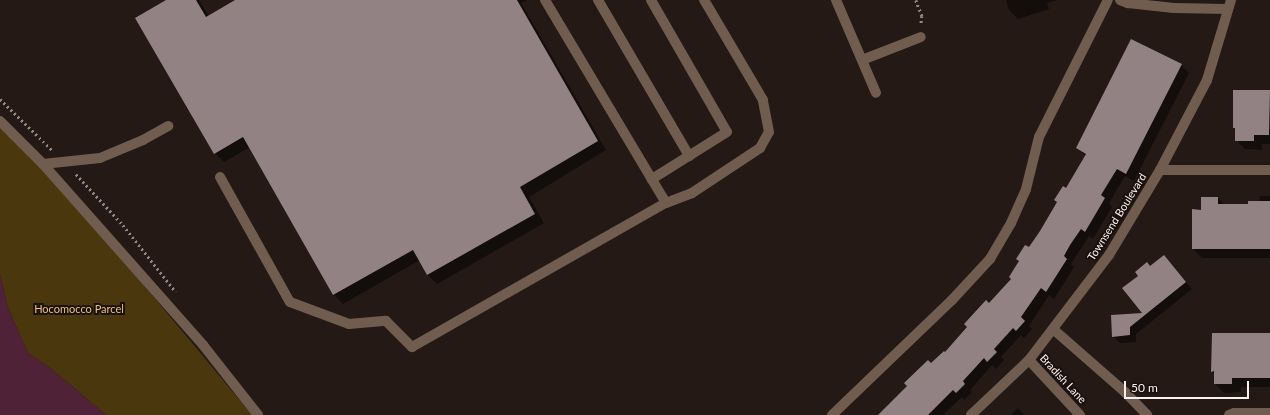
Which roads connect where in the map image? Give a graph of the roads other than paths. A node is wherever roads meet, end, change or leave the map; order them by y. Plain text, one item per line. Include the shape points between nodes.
1 (545, 0) edge
2 (598, 0) edge
3 (651, 0) edge
4 (704, 0) edge
5 (836, 0) edge
6 (1108, 0) edge
7 (1120, 0) edge
8 (1230, 5) edge
9 (921, 37) road end
10 (862, 60) junction
11 (876, 93) dead end
12 (0, 121) edge
13 (168, 126) dead end
14 (689, 156) junction
15 (43, 164) junction
16 (1160, 170) junction
17 (1270, 170) edge
18 (220, 177) dead end
19 (652, 179) junction
20 (666, 203) junction
21 (1053, 328) junction
22 (1029, 360) junction
23 (1270, 414) edge
24 (258, 415) edge
25 (832, 415) edge
26 (971, 415) edge
27 (1080, 415) edge
28 (1147, 415) edge
29 (1229, 415) edge

1 - 19 street
2 - 14 street
3 - 14 street via 727,132
4 - 20 street via 763,100 769,132 760,148 692,193
5 - 10 street
6 - 25 street via 1039,137 1026,189 1011,223 990,259 952,300
7 - 8 street via 1174,8
8 - 16 street, Townsend Boulevard via 1206,80
9 - 10 street
10 - 11 street
12 - 15 street
13 - 15 street via 143,140 100,158
14 - 19 street
15 - 24 street via 203,345
16 - 17 street
16 - 21 street, Townsend Boulevard via 1109,255
18 - 20 street via 290,302 349,324 386,321 412,348
19 - 20 street
21 - 22 street, Townsend Boulevard
21 - 28 street
22 - 26 street, Townsend Boulevard
22 - 27 street, Bradish Lane
23 - 29 street

